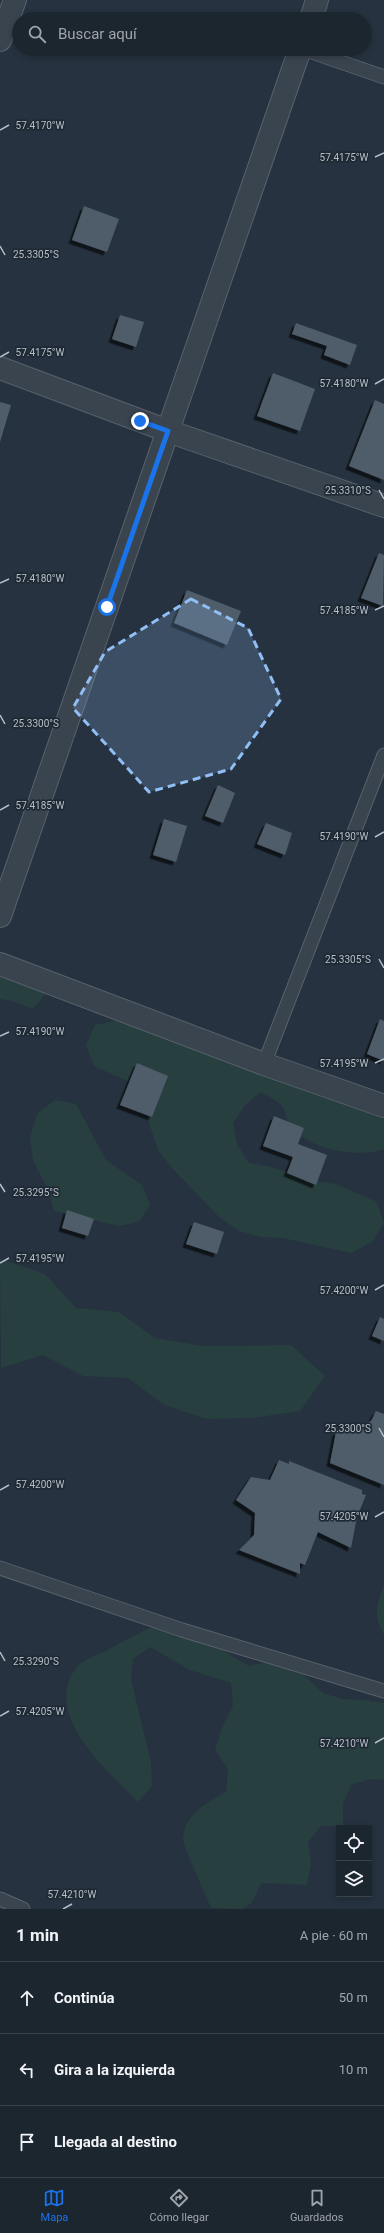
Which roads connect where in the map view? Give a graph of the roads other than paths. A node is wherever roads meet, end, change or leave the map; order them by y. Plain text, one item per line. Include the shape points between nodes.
1 (15, 0) edge
2 (317, 0) edge
3 (313, 12) edge
4 (0, 40) edge
5 (300, 56) edge
6 (322, 56) edge
7 (384, 77) edge
8 (0, 368) edge
9 (168, 431) junction
10 (384, 506) edge
11 (384, 755) edge
12 (0, 916) edge
13 (0, 964) edge
14 (264, 1064) junction
15 (384, 1106) edge
16 (0, 1568) edge
17 (384, 1691) edge
18 (0, 1899) edge
19 (23, 1909) edge

1 - 4 street
2 - 3 street
5 - 9 street
6 - 7 lane
8 - 9 street
9 - 10 street
9 - 12 street
11 - 14 lane
13 - 14 street
14 - 15 street
16 - 17 lane via 182,1630
18 - 19 lane

